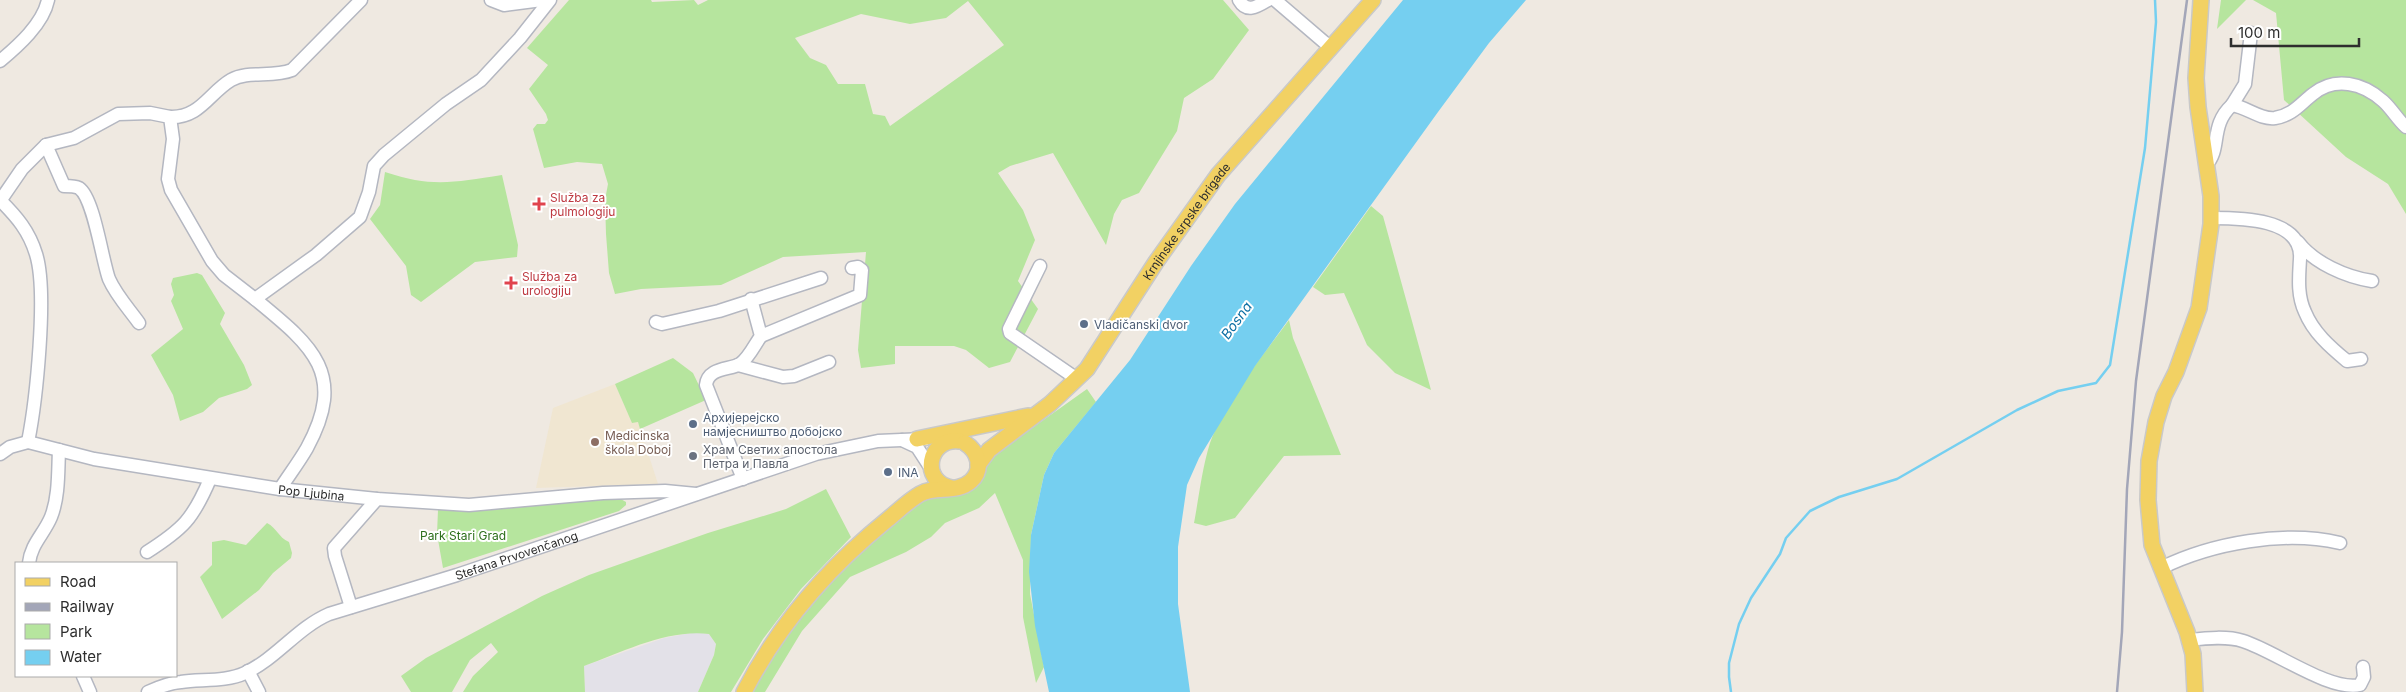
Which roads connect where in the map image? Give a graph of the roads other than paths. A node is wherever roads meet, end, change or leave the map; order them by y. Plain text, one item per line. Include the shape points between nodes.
1 (48, 0) edge
2 (361, 0) edge
3 (491, 0) edge
4 (547, 0) edge
5 (1239, 0) edge
6 (1268, 0) edge
7 (1275, 0) edge
8 (1373, 0) edge
9 (2201, 0) edge
10 (2251, 33) dead end
11 (1331, 48) junction
12 (0, 61) edge
13 (2232, 105) junction
14 (170, 117) junction
15 (2406, 127) edge
16 (46, 145) junction
17 (2206, 165) junction
18 (1, 196) edge
19 (2211, 218) junction
20 (2298, 242) junction
21 (1040, 266) dead end
22 (852, 268) dead end
23 (822, 278) dead end
24 (2372, 280) dead end
25 (752, 299) junction
26 (255, 300) junction
27 (656, 322) dead end
28 (139, 323) dead end
29 (761, 336) junction
30 (2361, 359) dead end
31 (829, 362) dead end
32 (738, 365) junction
33 (1077, 380) junction
34 (1039, 412) junction
35 (897, 439) junction
36 (917, 439) junction
37 (947, 441) junction
38 (999, 441) junction
39 (28, 442) junction
40 (965, 443) junction
41 (59, 450) junction
42 (0, 454) edge
43 (978, 465) junction
44 (931, 468) junction
45 (210, 479) junction
46 (743, 479) junction
47 (952, 488) junction
48 (280, 489) junction
49 (922, 493) junction
50 (629, 494) junction
51 (700, 494) junction
52 (377, 499) junction
53 (658, 508) junction
54 (634, 516) junction
55 (2340, 543) dead end
56 (147, 552) dead end
57 (30, 562) edge
58 (2160, 568) junction
59 (351, 607) junction
60 (2190, 640) junction
61 (2363, 667) dead end
62 (248, 671) junction
63 (83, 677) edge
64 (90, 692) edge
65 (148, 692) edge
66 (259, 692) edge
67 (744, 692) edge
68 (2195, 692) edge

1 - 12 street via 34,26
2 - 14 street via 292,70 280,75 233,79 192,114
3 - 4 street via 504,5
4 - 26 street via 520,38 481,80 446,104 374,166 360,217 316,255
5 - 6 street via 1252,9
7 - 11 street
8 - 11 main road, Krnjinske srpske brigade
9 - 17 main road via 2196,78
10 - 13 street via 2245,84
11 - 33 main road, Krnjinske srpske brigade via 1218,175
13 - 15 street via 2265,117 2290,115 2314,93 2331,84 2351,83 2383,101
13 - 17 street via 2218,122 2213,156
14 - 16 street via 150,113 118,114 74,138
14 - 26 street via 173,139 168,179 171,190 212,261
16 - 18 street via 22,168
16 - 28 street via 64,186 78,188 84,193 109,279
17 - 19 main road
18 - 39 street via 20,219 39,266 38,344
19 - 20 street via 2238,218 2281,227
19 - 58 main road via 2199,308 2164,396 2149,461 2149,525
20 - 24 street via 2333,268
20 - 30 street via 2299,291 2312,326 2347,361
21 - 33 street via 1009,329 1010,334
22 - 29 street via 858,266 862,270 860,295
23 - 25 street
25 - 27 street via 702,316 662,324
25 - 29 street
26 - 48 street via 288,326 306,346 323,372 325,386 321,418 315,432
29 - 32 street
31 - 32 street via 783,377
32 - 46 street via 714,373 706,385
33 - 34 main road, Krnjinske srpske brigade
34 - 36 main road
34 - 38 main road, Krnjinske srpske brigade
35 - 36 street, Stefana Prvovenčanog
35 - 44 street via 917,447
35 - 46 street, Stefana Prvovenčanog via 816,454
36 - 37 street, Stefana Prvovenčanog
37 - 40 main road
37 - 44 main road via 934,451
38 - 40 main road
38 - 43 main road, Krnjinske srpske brigade
39 - 41 street, Pop Ljubina
39 - 42 street
40 - 43 main road via 973,450
41 - 45 street, Pop Ljubina via 103,461
41 - 57 street via 52,515 33,545
43 - 47 main road via 970,482
44 - 47 main road via 938,482
44 - 49 main road
45 - 48 street, Pop Ljubina
45 - 56 street via 198,507 182,528
46 - 51 street, Stefana Prvovenčanog
47 - 49 main road
48 - 52 street, Pop Ljubina
49 - 67 main road via 833,568 788,623
50 - 51 street via 665,491
50 - 52 street, Pop Ljubina via 603,493 470,505
50 - 53 street via 648,499
50 - 54 street via 636,505
51 - 53 street, Stefana Prvovenčanog
52 - 59 street via 334,548
53 - 54 street, Stefana Prvovenčanog
54 - 59 street, Stefana Prvovenčanog
55 - 58 street via 2259,539 2178,559
58 - 60 main road
59 - 62 street, Stefana Prvovenčanog via 315,620 276,654
60 - 61 street via 2228,638 2245,641 2314,678 2350,686 2360,685 2364,677
60 - 68 main road
62 - 65 street, Stefana Prvovenčanog via 221,678 174,683
62 - 66 street
63 - 64 street

